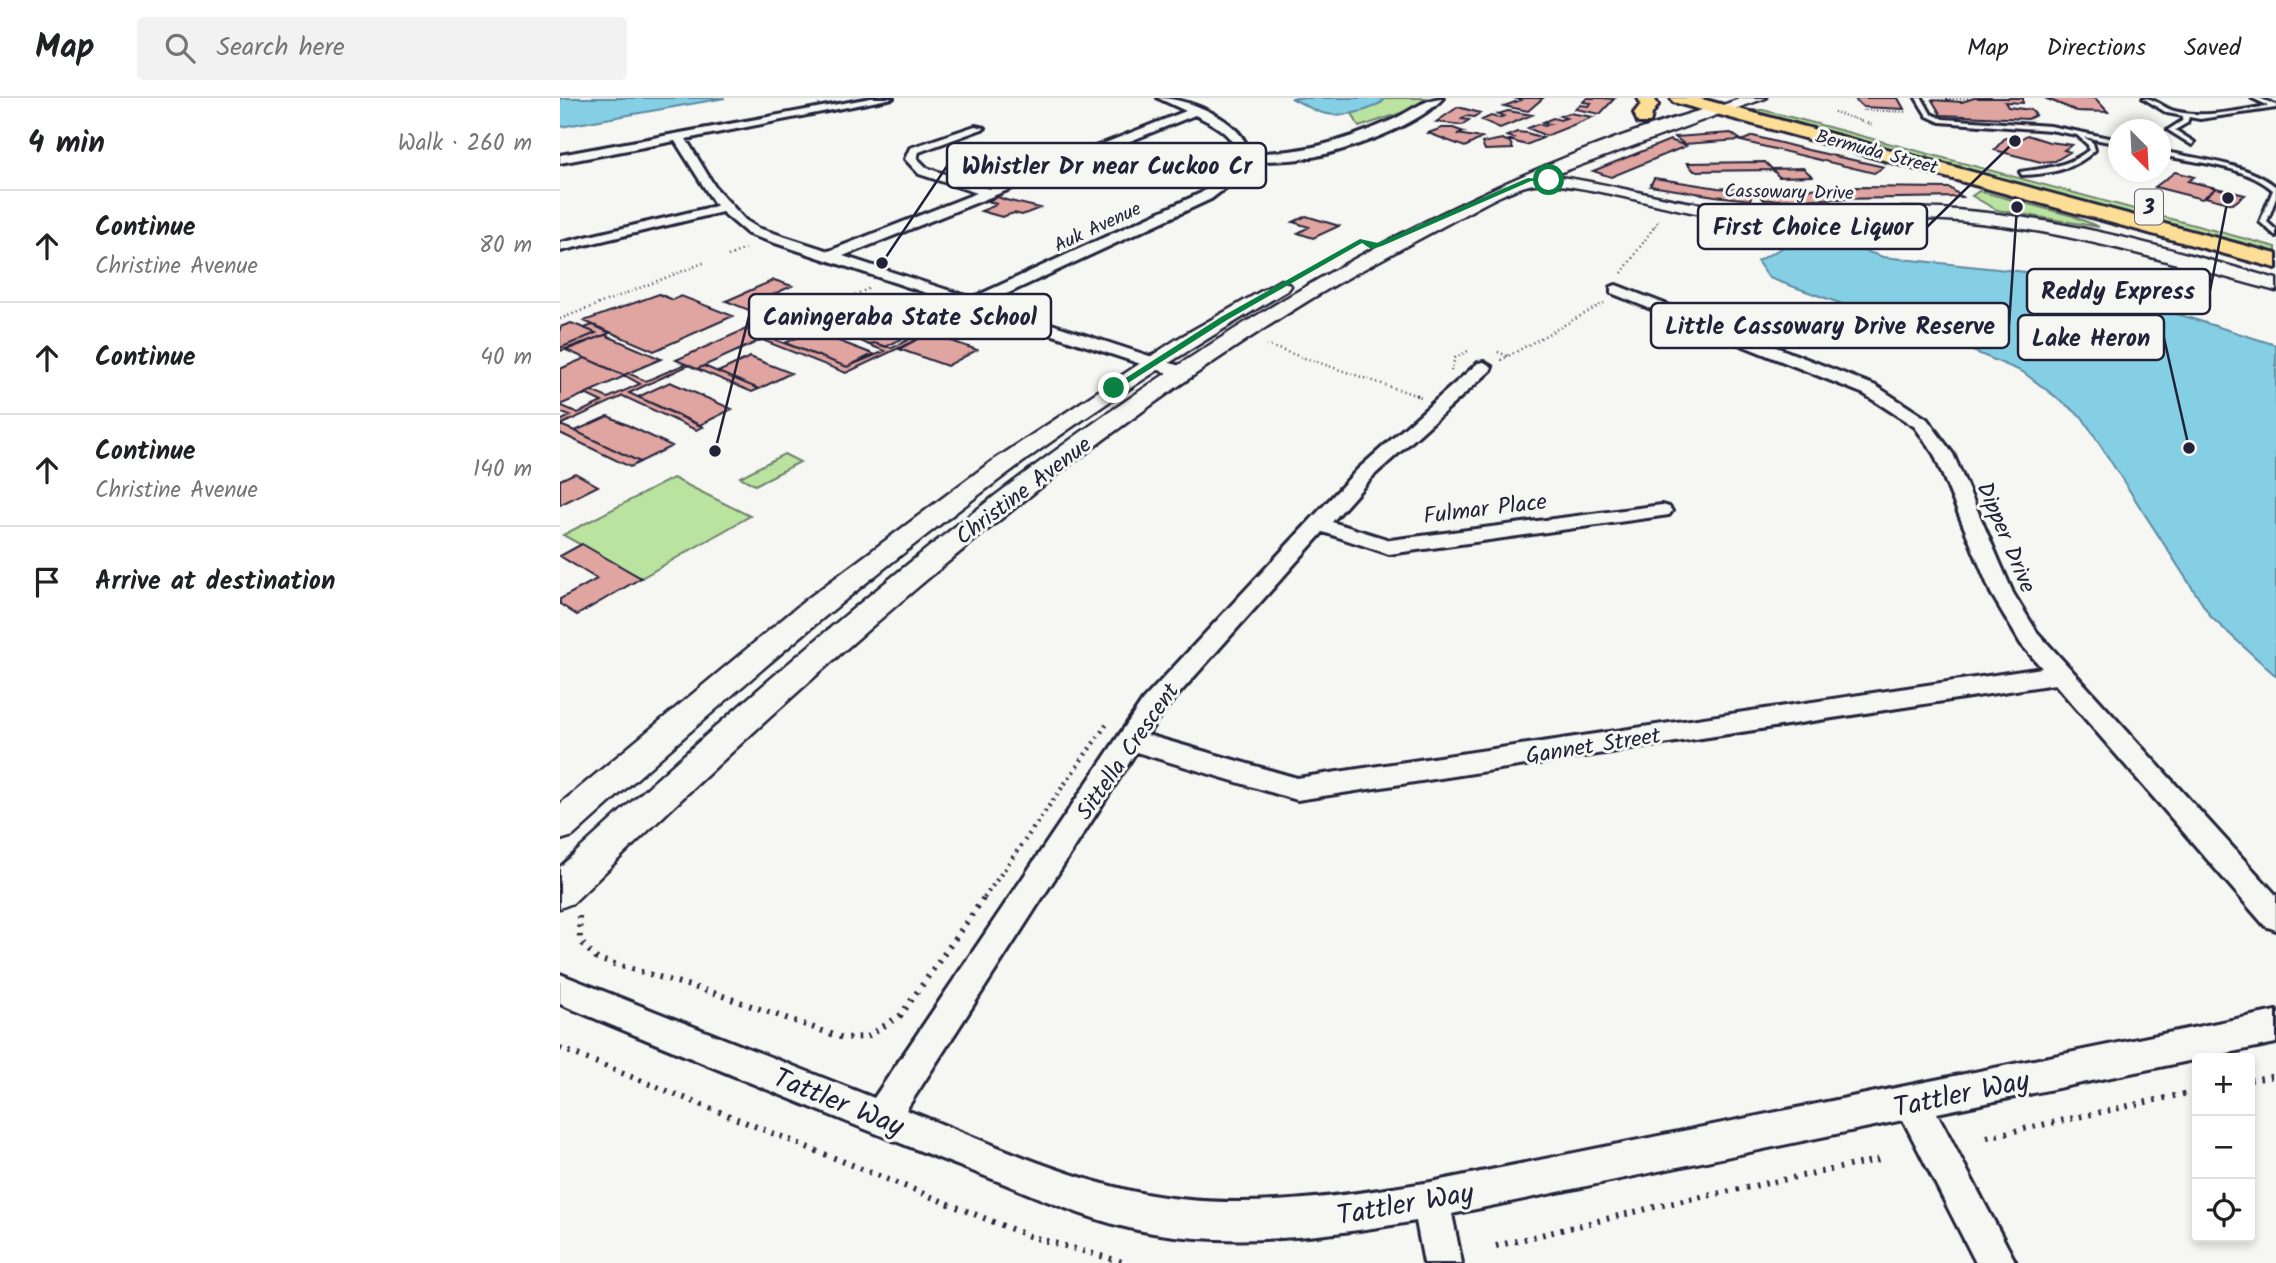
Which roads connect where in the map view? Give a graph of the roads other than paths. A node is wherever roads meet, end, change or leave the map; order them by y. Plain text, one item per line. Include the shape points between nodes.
1 (888, 98) edge
2 (1163, 98) edge
3 (1438, 98) edge
4 (1646, 98) edge
5 (1679, 98) edge
6 (1919, 98) edge
7 (2146, 98) edge
8 (2255, 98) edge
9 (1733, 101) edge
10 (1698, 103) junction
11 (1194, 112) junction
12 (1789, 116) junction
13 (2186, 116) junction
14 (1644, 119) junction
15 (1688, 119) junction
16 (1623, 126) dead end
17 (979, 128) dead end
18 (2069, 132) junction
19 (679, 137) junction
20 (2085, 139) junction
21 (2108, 141) edge
22 (2108, 142) edge
23 (2192, 143) dead end
24 (1558, 150) dead end
25 (2171, 155) edge
26 (1243, 157) junction
27 (560, 159) edge
28 (2022, 173) junction
29 (1502, 174) junction
30 (1538, 176) junction
31 (989, 193) junction
32 (724, 208) junction
33 (1432, 225) junction
34 (2276, 234) edge
35 (1363, 241) junction
36 (2276, 241) edge
37 (560, 247) edge
38 (828, 257) junction
39 (2276, 261) edge
40 (2276, 285) edge
41 (1616, 290) road end
42 (967, 309) junction
43 (1484, 356) road end
44 (1152, 364) junction
45 (1183, 373) junction
46 (1662, 511) dead end
47 (1318, 524) junction
48 (2060, 674) junction
49 (1130, 740) junction
50 (560, 825) edge
51 (560, 891) edge
52 (2276, 916) edge
53 (560, 989) edge
54 (2276, 1027) edge
55 (1913, 1103) junction
56 (880, 1119) junction
57 (1432, 1200) junction
58 (1443, 1263) edge
59 (1997, 1263) edge

1 - 19 street
2 - 11 street
3 - 26 street via 1412,115 1321,151
4 - 14 main road via 1650,105
5 - 10 main road, Bermuda Street / 3
6 - 18 lane via 1929,116 1946,122
7 - 13 lane via 2161,109
8 - 13 lane via 2275,107
9 - 10 main road, Bermuda Street / 3
9 - 12 main road, Bermuda Street / 3
9 - 15 street, Christine Avenue
10 - 14 street
11 - 26 street via 1233,134 1243,146
11 - 31 street
12 - 15 main road
12 - 28 main road, Bermuda Street / 3
12 - 39 main road, Bermuda Street / 3
13 - 23 lane via 2185,122 2171,130
14 - 16 street
15 - 30 street, Christine Avenue
17 - 31 street via 914,150 911,159 923,172
18 - 20 lane
18 - 21 lane
19 - 27 street
19 - 32 street
20 - 22 lane
20 - 28 lane via 2092,150 2072,165 2058,171
24 - 29 street, Christine Avenue
25 - 34 lane via 2270,183 2276,190 2262,218
26 - 42 street, Auk Avenue via 1233,177 1206,196
28 - 36 main road, Bermuda Street / 3
29 - 30 street, Christine Avenue
29 - 35 street, Christine Avenue
30 - 33 street, Christine Avenue
30 - 40 street, Cassowary Drive via 1639,200 1733,213 1916,213 2028,223 2129,243
31 - 38 street
32 - 37 street
32 - 38 street via 753,231
33 - 35 street via 1375,246
33 - 45 street, Christine Avenue via 1324,283
35 - 44 street, Christine Avenue
38 - 42 street
41 - 48 street, Dipper Drive via 1870,390 1921,423 1943,454 2014,618
42 - 44 street
43 - 47 street, Sittella Crescent via 1432,398
44 - 45 street
44 - 50 street, Christine Avenue via 987,476 787,631
45 - 51 street, Christine Avenue via 1018,491 923,567 743,720
46 - 47 street, Fulmar Place via 1389,547
47 - 49 street, Sittella Crescent via 1169,687
48 - 49 street, Gannet Street via 1297,789
48 - 52 street, Dipper Drive
49 - 56 street, Sittella Crescent
53 - 56 street, Tattler Way
54 - 55 street, Tattler Way
55 - 57 street, Tattler Way
55 - 59 street
56 - 57 street, Tattler Way via 1152,1214 1245,1221 1285,1219 1338,1216
57 - 58 street

